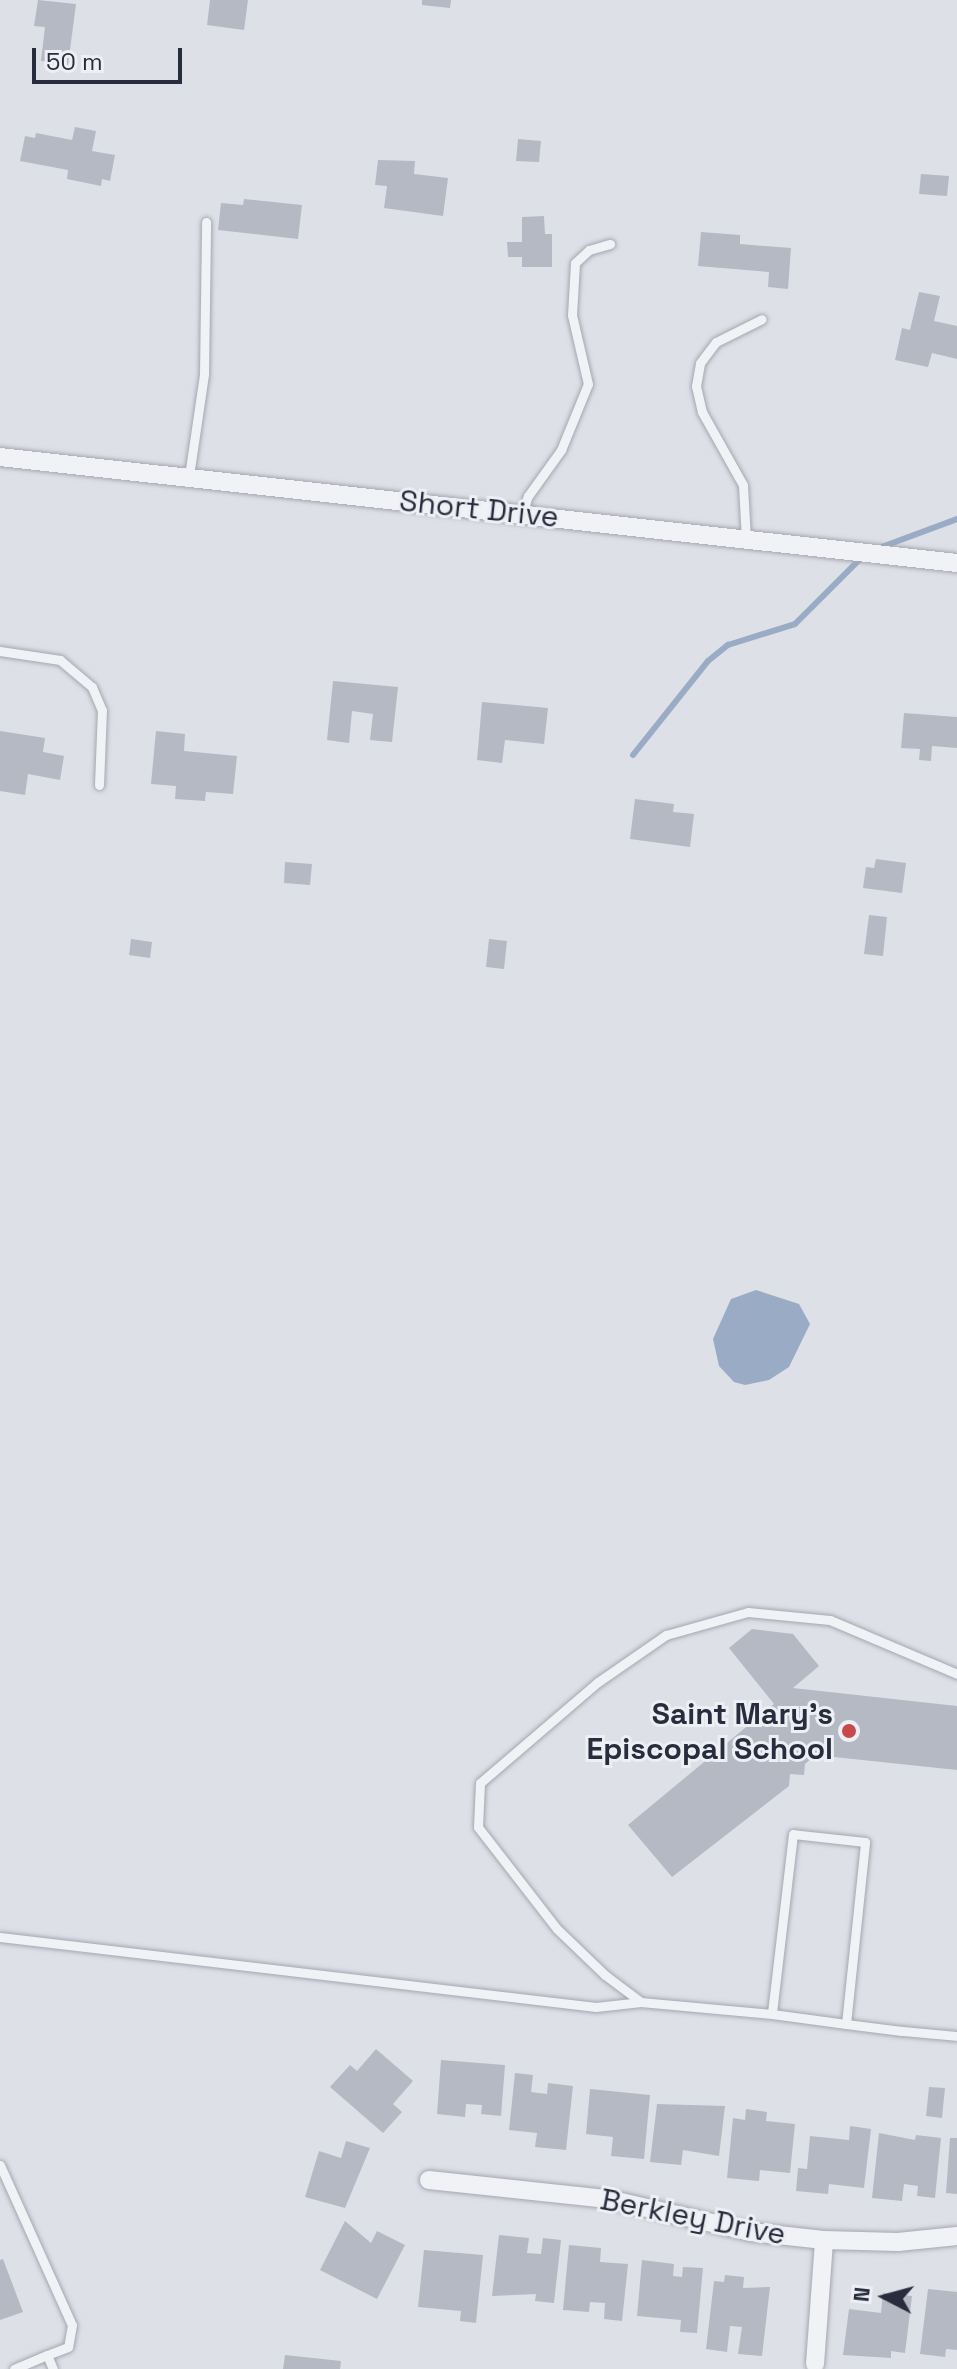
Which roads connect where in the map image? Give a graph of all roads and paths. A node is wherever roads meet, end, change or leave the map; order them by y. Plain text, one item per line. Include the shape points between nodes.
1 (206, 222) dead end
2 (610, 244) dead end
3 (762, 319) dead end
4 (0, 457) edge
5 (189, 476) junction
6 (522, 514) junction
7 (746, 539) junction
8 (957, 563) edge
9 (0, 651) edge
10 (99, 785) dead end
11 (957, 1674) edge
12 (0, 1937) edge
13 (641, 2002) junction
14 (772, 2014) junction
15 (846, 2024) junction
16 (957, 2036) edge
17 (0, 2165) edge
18 (429, 2180) dead end
19 (957, 2236) edge
20 (824, 2240) junction
21 (47, 2355) junction
22 (815, 2364) dead end
23 (14, 2369) edge
24 (53, 2369) edge

1 - 5 lane via 204,374
2 - 6 lane via 589,250 575,263 572,315 588,384 561,450
3 - 7 lane via 716,342 700,363 696,386 702,412 743,485
4 - 5 street, Short Drive
5 - 6 street, Short Drive
6 - 7 street, Short Drive
7 - 8 street, Short Drive
9 - 10 lane via 60,660 92,687 102,710
11 - 13 lane via 830,1620 748,1612 666,1635 598,1682 480,1783 478,1827 506,1870 557,1929
12 - 13 lane via 596,2007
13 - 14 lane
14 - 15 lane
14 - 15 lane via 793,1834 865,1842
15 - 16 lane
17 - 21 lane via 72,2325 68,2347
18 - 20 street, Berkley Drive via 608,2199 751,2232
19 - 20 street, Berkley Drive via 898,2242
20 - 22 street
21 - 23 lane
21 - 24 lane

